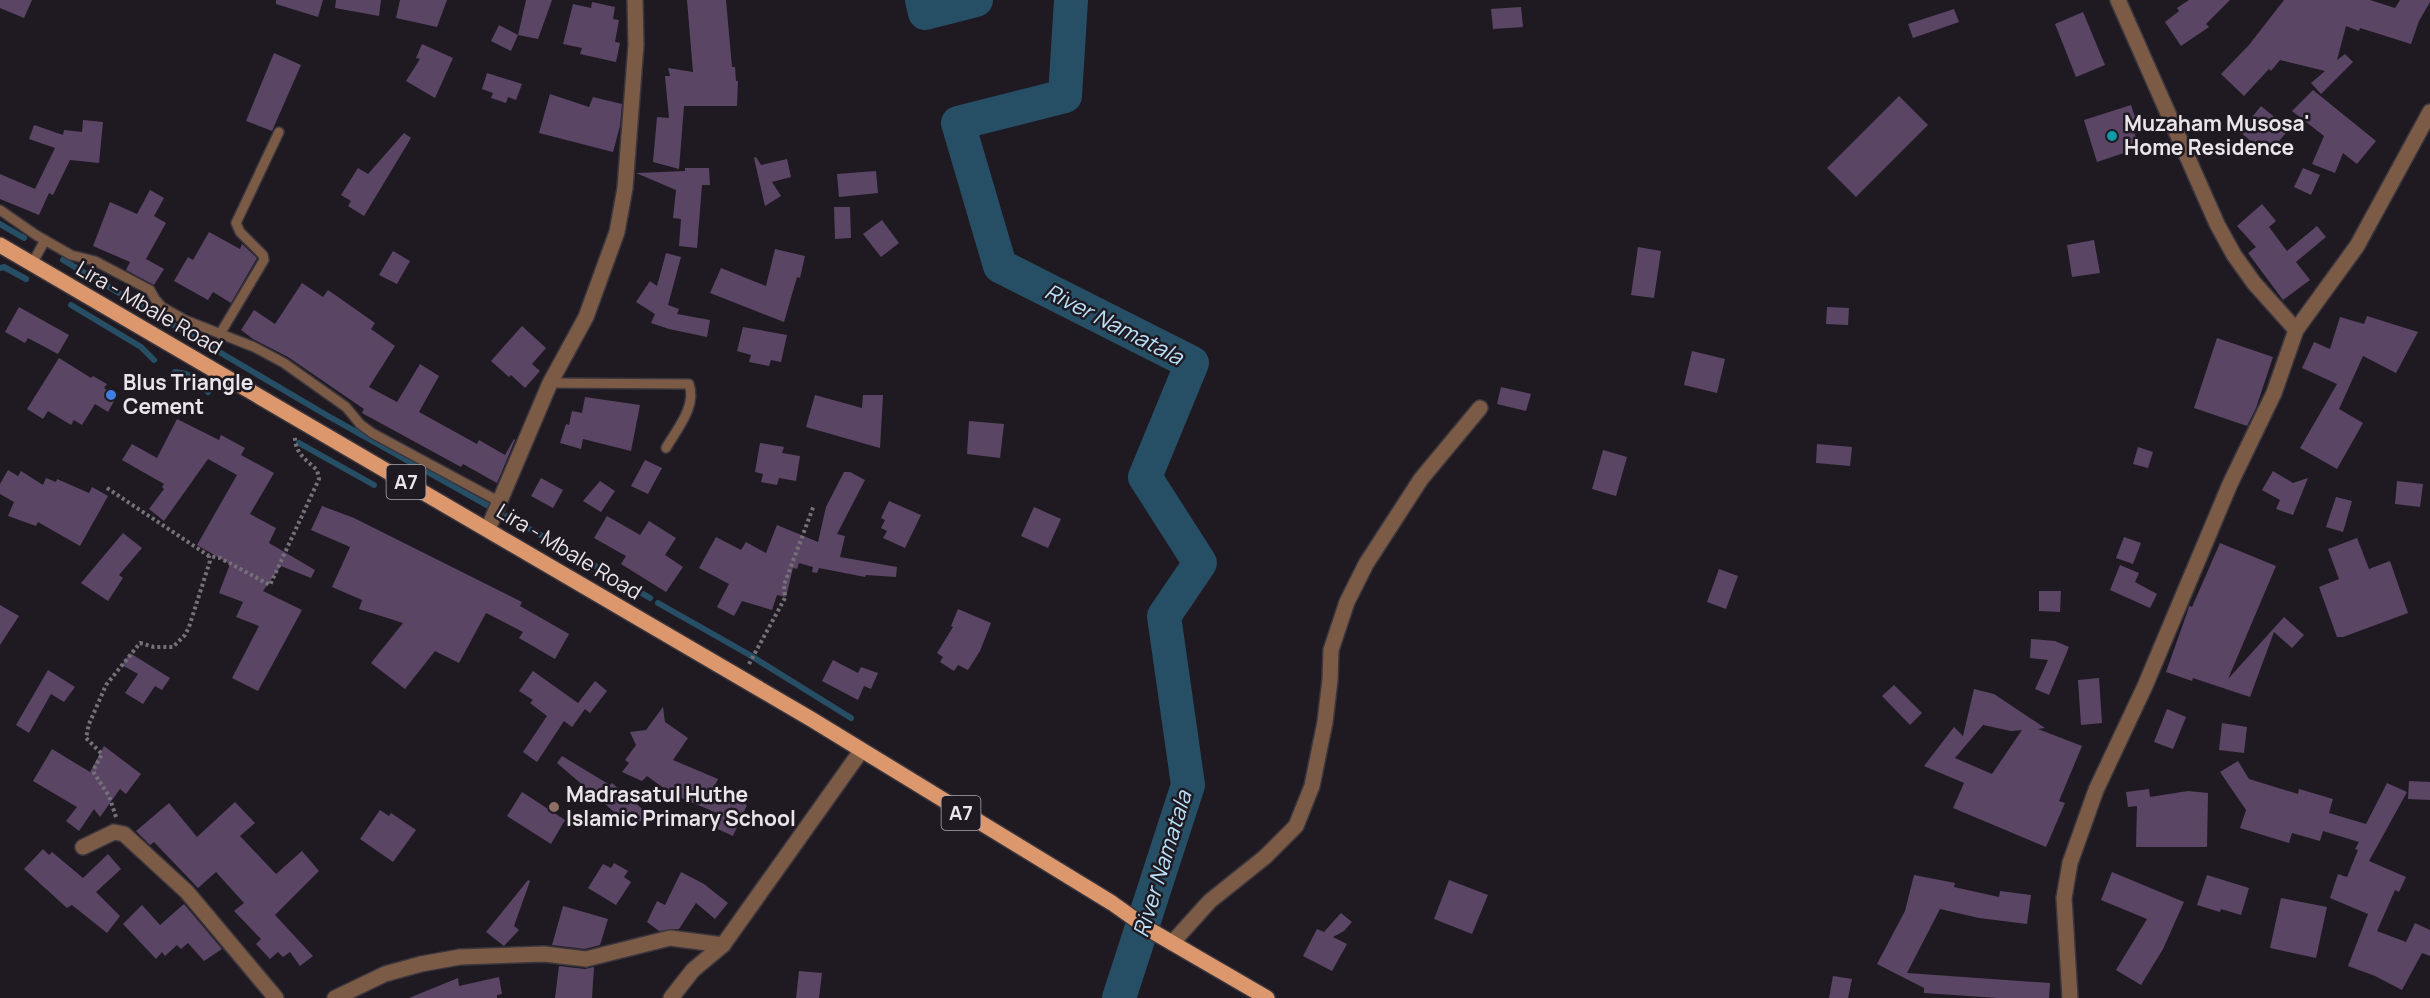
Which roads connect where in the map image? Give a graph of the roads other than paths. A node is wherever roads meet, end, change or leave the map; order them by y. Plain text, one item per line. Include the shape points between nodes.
1 (635, 0) edge
2 (2118, 0) edge
3 (2430, 112) edge
4 (279, 132) dead end
5 (0, 210) edge
6 (45, 240) junction
7 (0, 245) edge
8 (32, 264) junction
9 (2296, 330) junction
10 (220, 334) junction
11 (550, 383) junction
12 (1480, 408) dead end
13 (666, 448) dead end
14 (500, 502) junction
15 (488, 529) junction
16 (861, 751) junction
17 (83, 847) dead end
18 (1172, 943) junction
19 (723, 945) junction
20 (276, 998) edge
21 (335, 998) edge
22 (671, 998) edge
23 (1266, 998) edge
24 (2070, 998) edge

1 - 11 street via 636,45 625,188 617,232 586,317
2 - 9 street via 2217,224 2254,283
3 - 9 street via 2357,246
4 - 10 lane via 236,223 264,260
5 - 6 lane
6 - 8 lane
6 - 10 lane via 71,255 95,261 130,278 150,290 162,307
7 - 8 main road, Lira - Mbale Road / A7
8 - 15 main road, Lira - Mbale Road / A7
9 - 24 street via 2274,393 2096,790 2070,863 2064,898
10 - 14 lane via 284,363 346,407 372,433
11 - 13 lane via 689,384 692,394 687,411
11 - 14 street
12 - 18 street via 1421,479 1366,564 1347,602 1331,650 1326,722 1312,786 1296,826 1265,858 1209,901
14 - 15 street
15 - 16 main road, Lira - Mbale Road / A7
16 - 18 main road, Lira - Mbale Road / A7
16 - 19 street
17 - 20 street via 119,831 187,892
18 - 23 main road, A7
19 - 21 street via 670,938 586,959 544,954 460,957 393,971
19 - 22 street via 693,970

